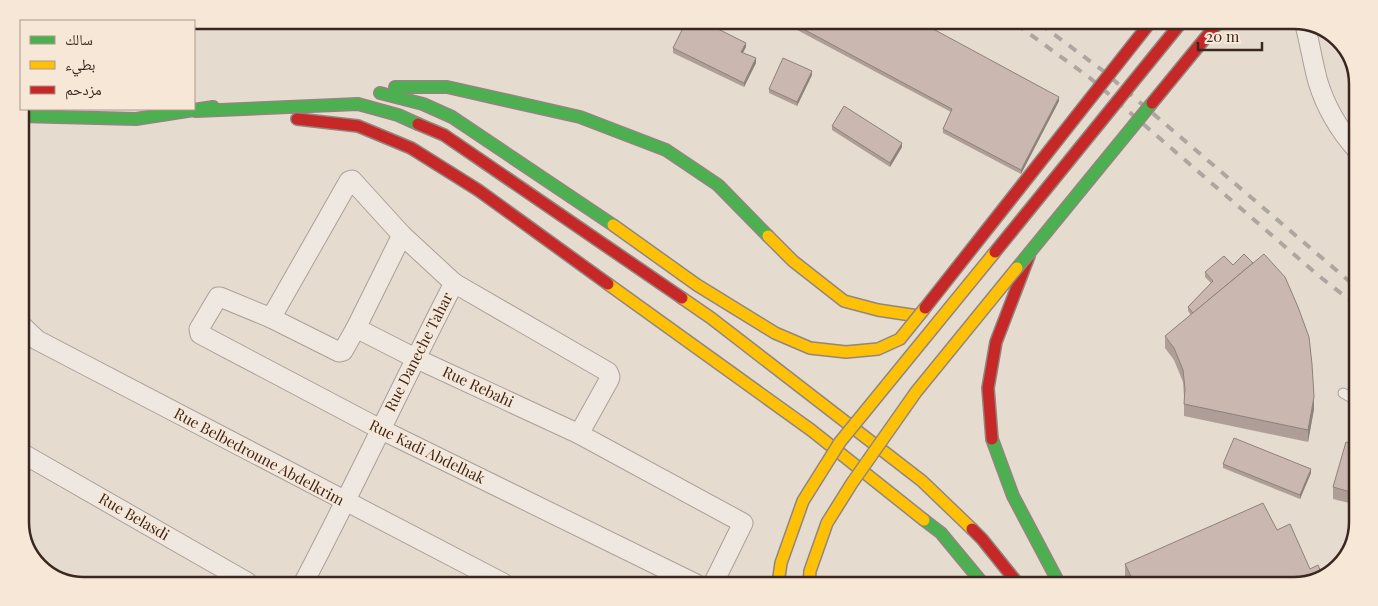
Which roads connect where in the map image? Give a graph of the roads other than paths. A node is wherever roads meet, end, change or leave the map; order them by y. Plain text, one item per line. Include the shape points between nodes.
1 (1145, 29) edge
2 (1176, 29) edge
3 (1212, 29) edge
4 (1306, 30) edge
5 (269, 96) dead end
6 (196, 111) junction
7 (29, 116) edge
8 (1349, 141) edge
9 (402, 235) junction
10 (1032, 249) junction
11 (454, 283) junction
12 (918, 316) junction
13 (272, 318) junction
14 (356, 328) junction
15 (29, 332) edge
16 (415, 358) junction
17 (1343, 393) dead end
18 (1349, 396) edge
19 (380, 429) junction
20 (579, 434) junction
21 (29, 457) edge
22 (346, 502) junction
23 (238, 577) edge
24 (307, 577) edge
25 (491, 577) edge
26 (682, 577) edge
27 (716, 577) edge
28 (779, 577) edge
29 (810, 577) edge
30 (977, 577) edge
31 (1013, 577) edge
32 (1056, 577) edge

1 - 12 main road, bridge
2 - 28 main road, bridge via 840,442 803,501
3 - 10 main road, bridge
4 - 8 street via 1318,83 1329,110
5 - 6 main road
6 - 7 main road via 136,119
6 - 30 main road via 358,126 411,148 478,190 811,430 941,533
6 - 31 main road via 358,104 398,115 444,136 711,318 922,481 982,539
9 - 11 street
9 - 13 street via 350,180
9 - 14 street
10 - 29 main road, bridge via 916,392 852,483 827,523
10 - 32 main road, bridge via 996,342 988,388 991,436 1013,496
11 - 16 street, Rue Daneche Tahar
11 - 20 street via 608,372 609,380
12 - 12 main road, bridge via 900,338 878,349 846,352 810,348 775,333 698,285 452,117 423,104 372,89 447,87 580,117 666,150 718,185 793,261 844,301
13 - 14 street via 339,352 343,351
13 - 19 street, Rue Kadi Abdelhak via 220,297 200,334
14 - 16 street, Rue Rebahi
15 - 22 street, Rue Belbedroune Abdelkrim via 37,340
16 - 19 street, Rue Daneche Tahar
16 - 20 street, Rue Rebahi
17 - 18 lane
19 - 22 street, Rue Daneche Tahar
19 - 26 street, Rue Kadi Abdelhak
20 - 27 street, Rue Rebahi via 743,523
21 - 23 street, Rue Belasdi
22 - 24 street, Rue Daneche Tahar
22 - 25 street, Rue Belbedroune Abdelkrim

